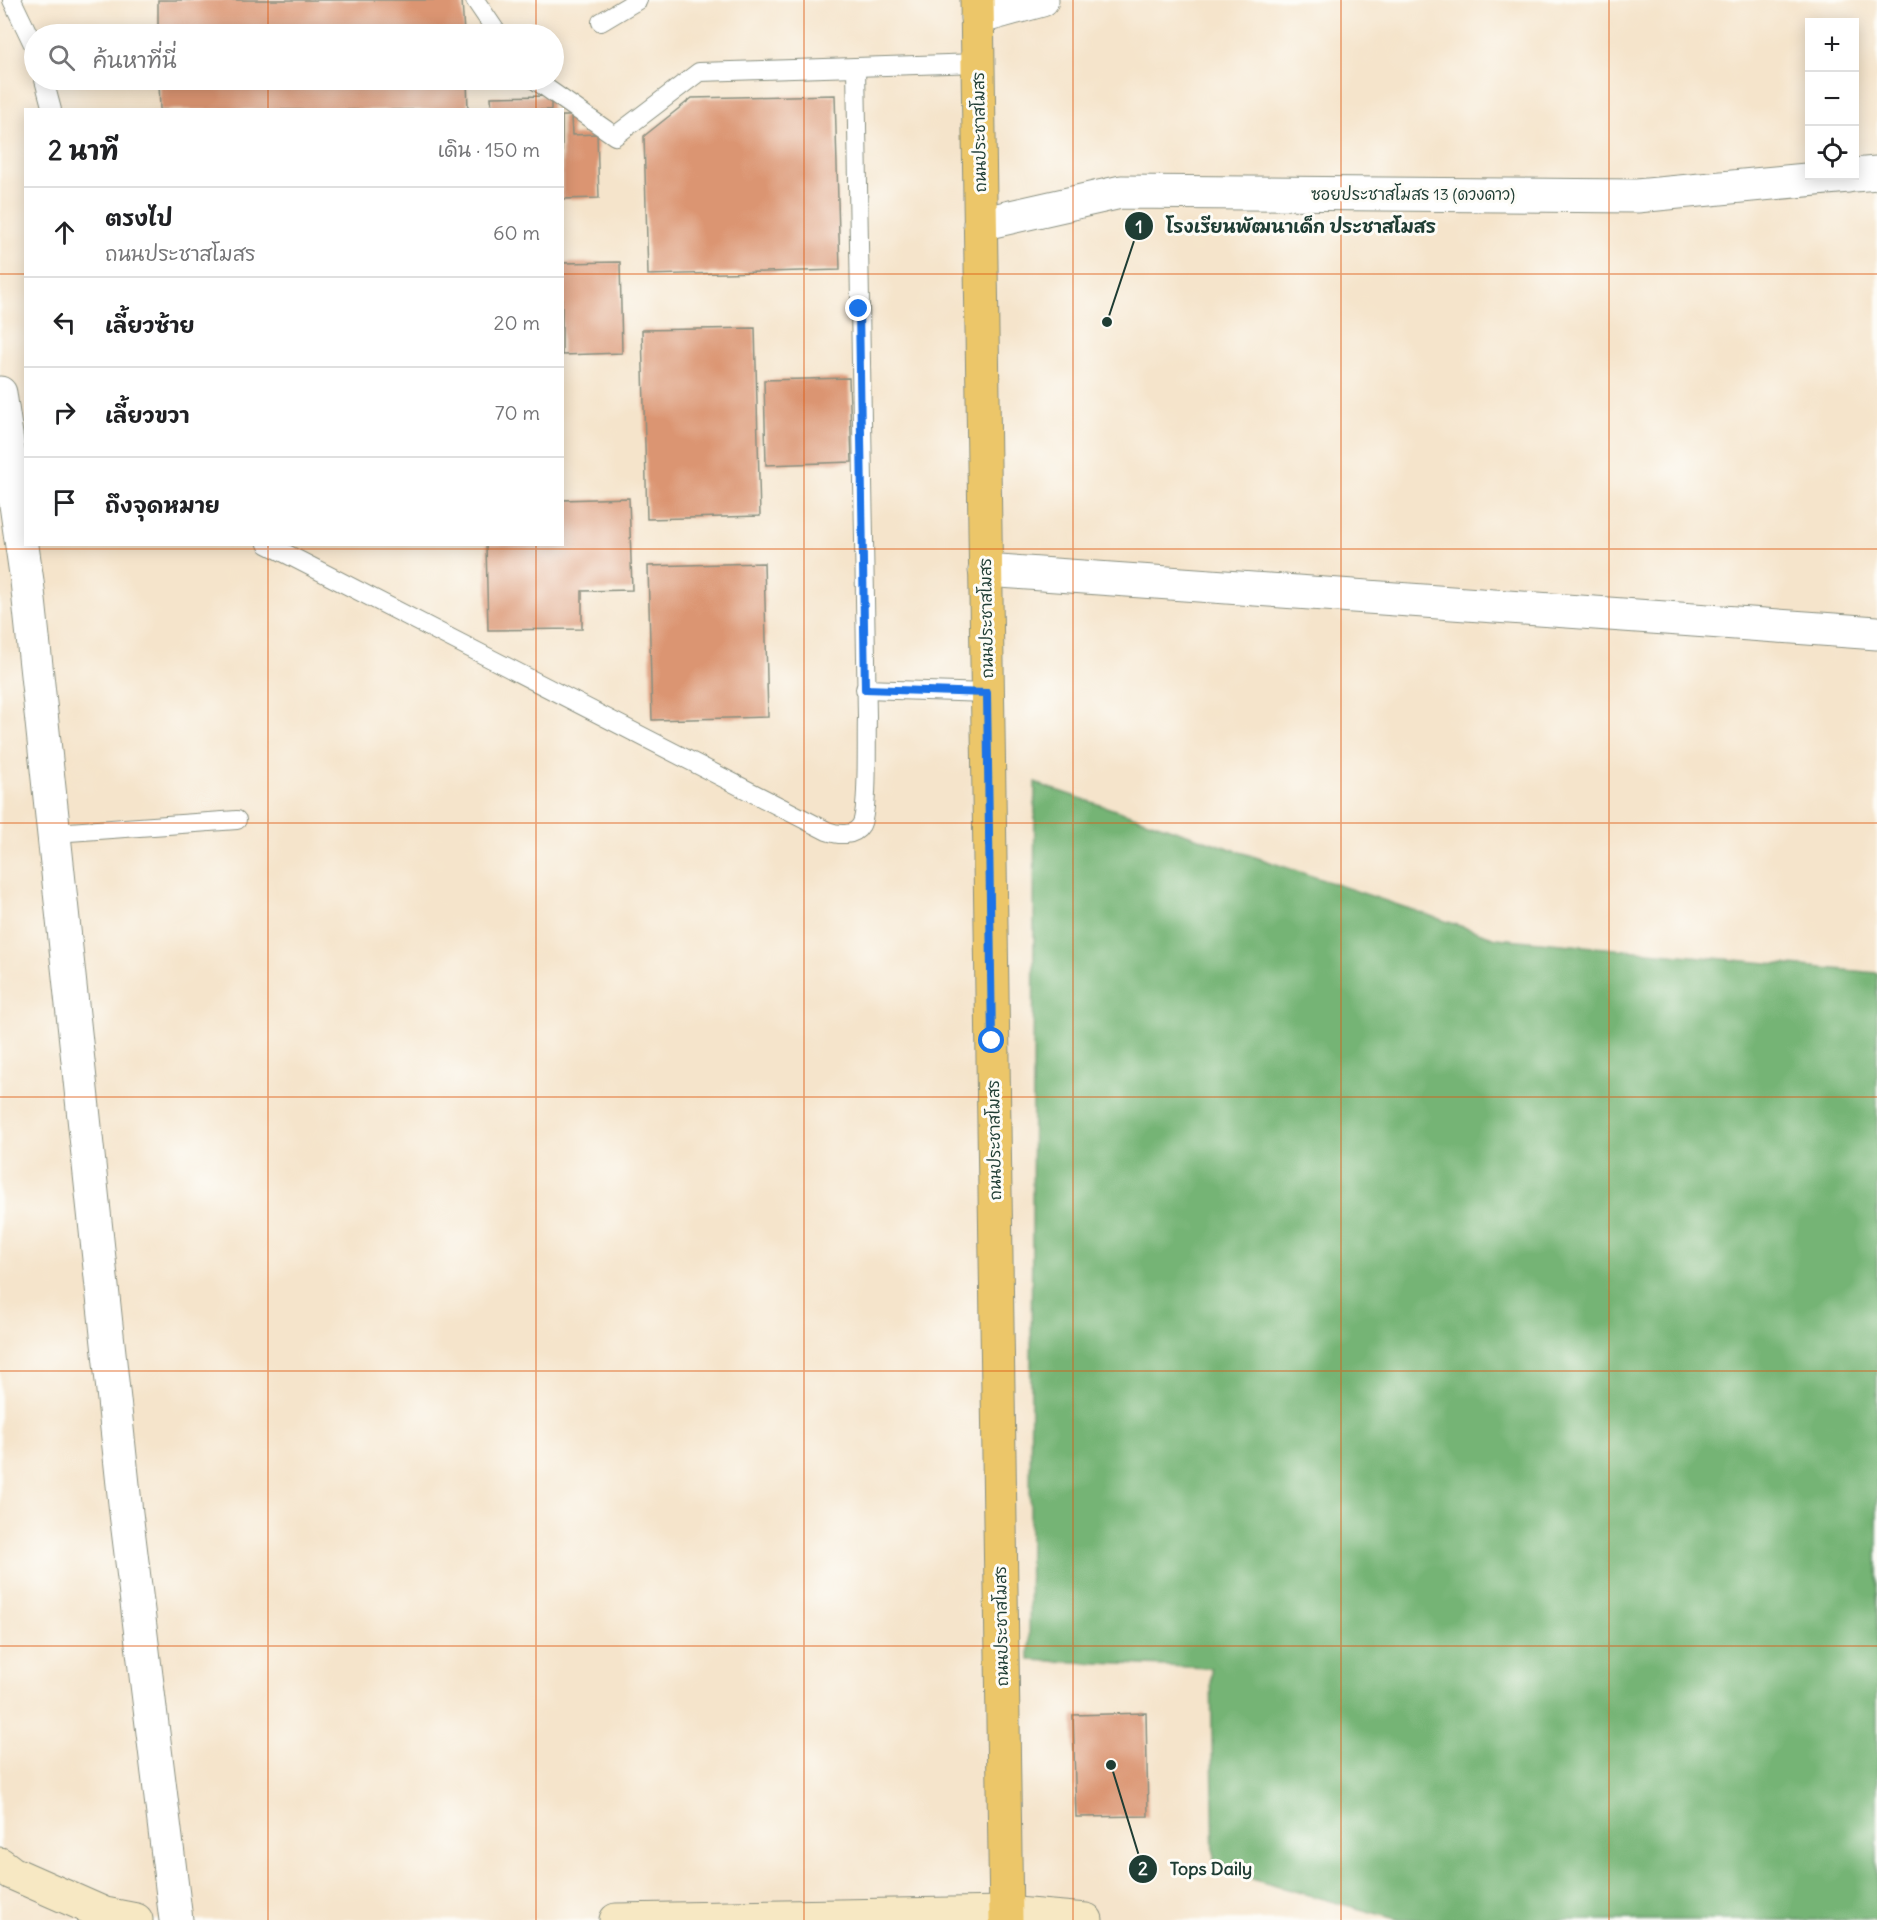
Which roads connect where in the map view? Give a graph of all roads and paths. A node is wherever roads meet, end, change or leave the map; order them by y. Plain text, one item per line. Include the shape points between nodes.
1 (12, 0) edge
2 (475, 0) edge
3 (638, 0) edge
4 (1042, 0) edge
5 (977, 9) edge
6 (601, 22) dead end
7 (491, 24) edge
8 (24, 25) edge
9 (978, 63) junction
10 (856, 67) junction
11 (47, 90) edge
12 (549, 90) edge
13 (51, 108) edge
14 (1877, 173) edge
15 (1859, 175) edge
16 (1806, 180) edge
17 (980, 224) junction
18 (0, 393) edge
19 (271, 546) edge
20 (986, 570) junction
21 (1877, 633) edge
22 (865, 689) junction
23 (987, 693) junction
24 (237, 820) dead end
25 (55, 833) junction
26 (0, 1864) edge
27 (1006, 1917) edge
28 (136, 1920) edge
29 (176, 1920) edge
30 (616, 1920) edge
31 (1086, 1920) edge

1 - 8 lane
2 - 7 lane
3 - 6 lane
4 - 5 street
5 - 9 main road, ถนนประชาสโมสร
9 - 10 lane
9 - 17 main road, ถนนประชาสโมสร
10 - 12 lane via 699,72 615,136
10 - 22 lane
11 - 13 lane
14 - 15 street
16 - 17 street, ซอยประชาสโมสร 13 (ดวงดาว) via 1637,196 1121,192
17 - 20 main road, ถนนประชาสโมสร
18 - 25 street via 27,581
19 - 22 lane via 840,835 861,825 866,809
20 - 21 street
20 - 23 main road, ถนนประชาสโมสร
22 - 23 lane
23 - 27 main road, ถนนประชาสโมสร
24 - 25 lane
25 - 29 street via 123,1489
26 - 28 street via 105,1914
27 - 30 street
27 - 31 street

